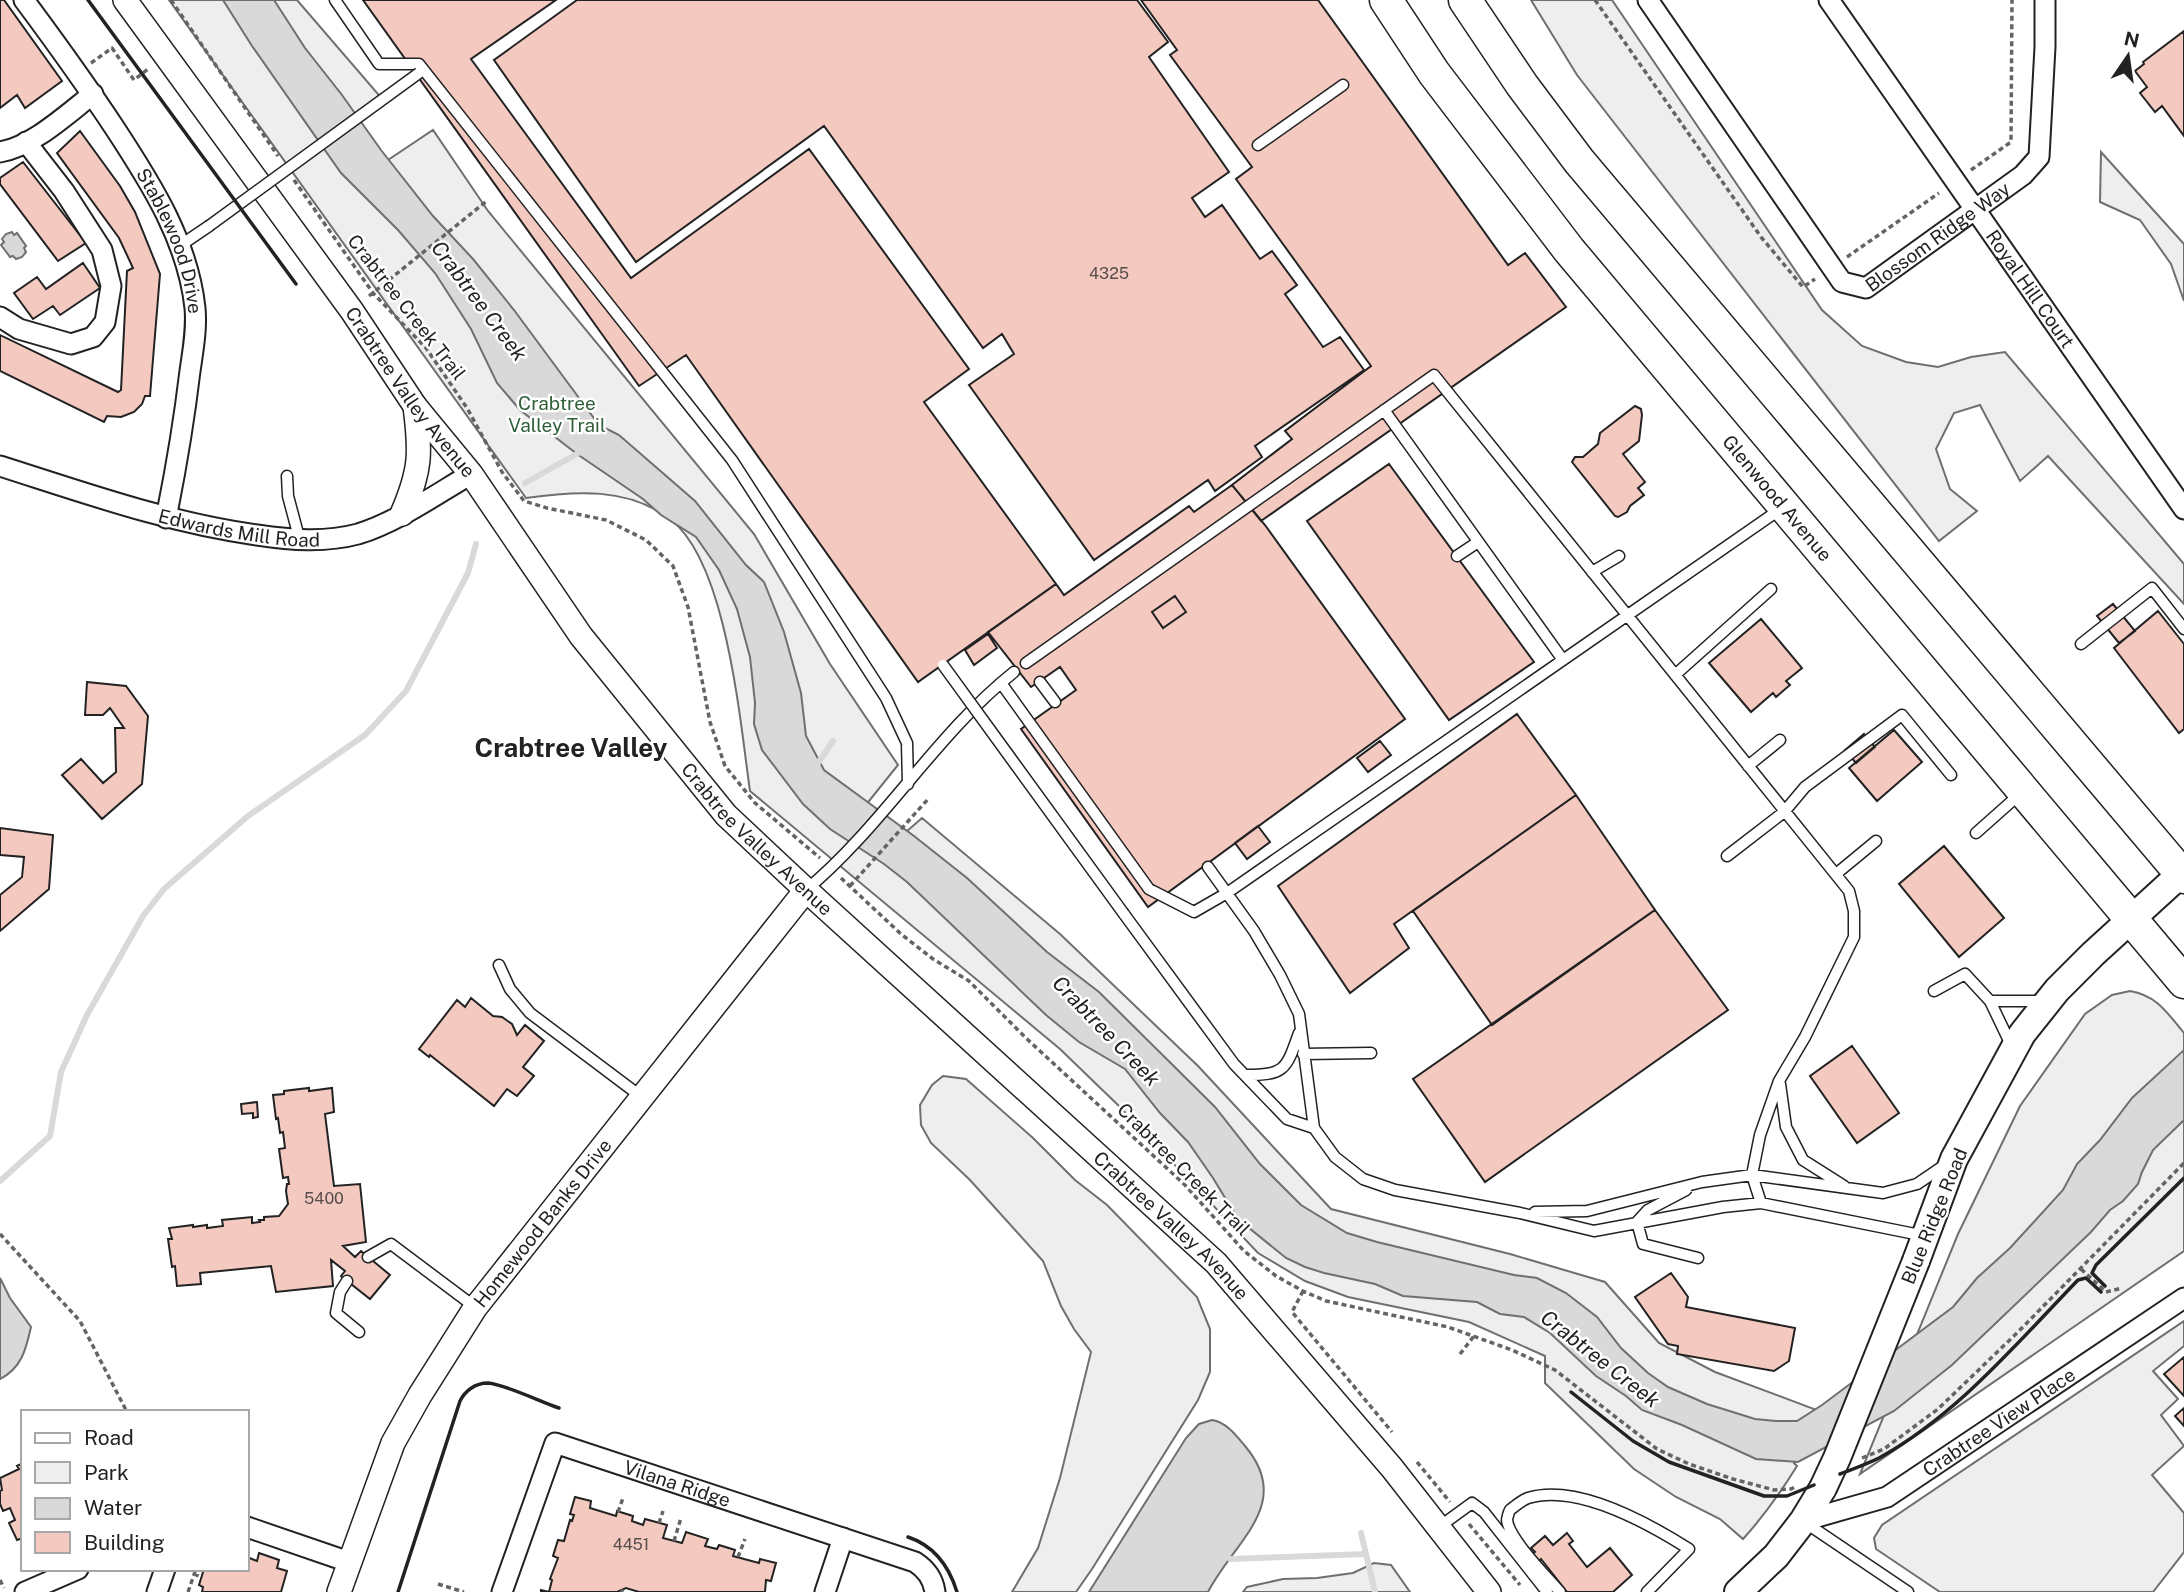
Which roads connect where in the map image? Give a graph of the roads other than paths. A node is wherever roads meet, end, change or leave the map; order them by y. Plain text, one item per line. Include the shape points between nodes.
1 (24, 0) edge
2 (125, 0) edge
3 (335, 0) edge
4 (1386, 0) edge
5 (1465, 0) edge
6 (1648, 0) edge
7 (1829, 0) edge
8 (2045, 0) edge
9 (419, 73) dead end
10 (1343, 85) dead end
11 (93, 94) junction
12 (26, 142) junction
13 (1258, 145) dead end
14 (0, 152) edge
15 (1974, 211) junction
16 (181, 245) junction
17 (0, 317) edge
18 (415, 406) junction
19 (1384, 410) junction
20 (0, 466) edge
21 (471, 474) junction
22 (287, 476) dead end
23 (1785, 506) junction
24 (2184, 509) edge
25 (402, 513) junction
26 (166, 518) junction
27 (300, 541) junction
28 (1478, 541) junction
29 (1457, 556) dead end
30 (1619, 556) dead end
31 (1592, 572) junction
32 (1771, 589) dead end
33 (1627, 615) junction
34 (2184, 629) edge
35 (2081, 644) dead end
36 (1563, 660) junction
37 (1026, 663) dead end
38 (943, 664) dead end
39 (1014, 672) dead end
40 (1675, 675) junction
41 (1001, 682) junction
42 (1040, 682) dead end
43 (1055, 702) dead end
44 (1780, 740) dead end
45 (1748, 765) junction
46 (1951, 775) dead end
47 (908, 784) junction
48 (2024, 790) junction
49 (1784, 812) junction
50 (1976, 833) dead end
51 (1875, 841) dead end
52 (1727, 856) dead end
53 (1208, 867) dead end
54 (1836, 874) junction
55 (2183, 874) edge
56 (806, 890) junction
57 (1227, 893) junction
58 (2132, 918) junction
59 (499, 965) dead end
60 (2184, 982) edge
61 (1934, 991) dead end
62 (1990, 1001) junction
63 (2048, 1001) junction
64 (1300, 1029) junction
65 (2013, 1050) junction
66 (1371, 1053) dead end
67 (1303, 1054) junction
68 (1245, 1075) junction
69 (1779, 1081) junction
70 (643, 1098) junction
71 (1314, 1128) junction
72 (1954, 1159) junction
73 (1752, 1175) junction
74 (1702, 1182) junction
75 (1847, 1188) junction
76 (1760, 1203) junction
77 (1520, 1213) junction
78 (1637, 1222) junction
79 (1925, 1236) junction
80 (368, 1257) dead end
81 (1698, 1258) dead end
82 (347, 1281) dead end
83 (2184, 1298) edge
84 (475, 1308) junction
85 (359, 1332) dead end
86 (1802, 1521) junction
87 (248, 1527) edge
88 (1438, 1528) junction
89 (843, 1538) junction
90 (349, 1562) junction
91 (73, 1571) edge
92 (164, 1571) edge
93 (26, 1592) edge
94 (157, 1592) edge
95 (339, 1592) edge
96 (502, 1592) edge
97 (825, 1592) edge
98 (934, 1592) edge
99 (1489, 1592) edge
100 (1547, 1592) edge
101 (1560, 1592) edge
102 (1647, 1592) edge
103 (1738, 1592) edge
104 (1908, 1592) edge

1 - 11 street, Stablewood Drive
2 - 18 street, Crabtree Valley Avenue via 352,311
3 - 47 lane via 379,64 419,64 724,449 886,698 907,743
4 - 23 highway, Glenwood Avenue via 1434,72 1569,250
5 - 55 highway via 1579,161
6 - 15 street, Blossom Ridge Way via 1842,282 1866,288
7 - 15 street, Royal Hill Court
8 - 15 street, Blossom Ridge Way via 2039,157 2023,175
9 - 16 lane, bridge
10 - 13 lane
11 - 12 street
11 - 16 street, Stablewood Drive via 145,174
12 - 14 street
12 - 17 street via 102,250 111,286 105,322 93,337 71,344 19,328
15 - 24 street, Royal Hill Court
16 - 26 street, Stablewood Drive via 195,328 182,437
18 - 21 street, Crabtree Valley Avenue
18 - 25 street via 418,468
19 - 28 lane
19 - 31 lane via 1434,375
19 - 37 lane
20 - 26 street, Edwards Mill Road
21 - 25 street, Edwards Mill Road
21 - 56 street, Crabtree Valley Avenue via 582,636 726,816
22 - 27 lane
23 - 33 lane
23 - 48 highway, Glenwood Avenue
25 - 27 street, Edwards Mill Road via 358,534
26 - 27 street, Edwards Mill Road
28 - 29 lane
28 - 36 lane
30 - 31 lane
31 - 33 lane
32 - 40 lane
33 - 36 lane
33 - 40 lane
34 - 35 lane via 2152,588
36 - 57 lane
38 - 68 lane, bridge
39 - 41 lane
40 - 45 lane
41 - 47 lane
41 - 57 lane via 1149,889 1194,912
42 - 43 lane
44 - 45 lane
45 - 49 lane
46 - 49 lane via 1902,715 1805,787
47 - 56 lane
48 - 50 lane
48 - 58 highway, Glenwood Avenue
49 - 52 lane
49 - 54 lane
51 - 54 lane
53 - 57 lane
54 - 69 lane via 1849,891 1854,937
55 - 58 main road, Blue Ridge Road
56 - 70 street, Homewood Banks Drive
56 - 88 street, Crabtree Valley Avenue via 1216,1263
57 - 64 lane via 1280,975 1299,1014
58 - 60 highway, Glenwood Avenue
58 - 63 main road, Blue Ridge Road
59 - 70 lane via 510,989 530,1013
61 - 62 lane via 1965,975
62 - 63 lane
62 - 65 lane
63 - 65 main road, Blue Ridge Road
64 - 67 lane
64 - 68 lane via 1289,1061 1272,1075
65 - 72 main road, Blue Ridge Road
66 - 67 lane
67 - 71 lane
68 - 71 lane via 1287,1119
69 - 73 lane
69 - 75 lane via 1786,1127 1803,1160
70 - 84 street, Homewood Banks Drive
71 - 77 lane via 1335,1157 1363,1179 1395,1190
72 - 75 lane via 1909,1187 1883,1193
72 - 79 main road, Blue Ridge Road
73 - 74 lane
73 - 75 lane
73 - 76 lane
74 - 77 lane via 1587,1211
74 - 78 lane via 1648,1210
76 - 78 lane
76 - 79 lane
77 - 78 lane via 1594,1231
78 - 81 lane via 1643,1244
79 - 86 main road, Blue Ridge Road, bridge via 1837,1458
80 - 84 lane via 391,1244
82 - 85 lane via 336,1313
83 - 86 street, Crabtree View Place via 1886,1497
84 - 90 street, Homewood Banks Drive via 393,1443
86 - 103 main road, Blue Ridge Road via 1776,1556
86 - 104 lane
87 - 90 street
88 - 99 street, Crabtree Valley Avenue
88 - 100 lane via 1472,1503
89 - 96 street, Vilana Ridge via 555,1443
89 - 97 street
89 - 98 street, Vilana Ridge via 915,1562 932,1579
90 - 95 street, Homewood Banks Drive
91 - 93 street
92 - 94 street
101 - 102 lane via 1525,1552 1507,1520 1510,1510 1526,1498 1556,1494 1588,1499 1661,1531 1689,1549

